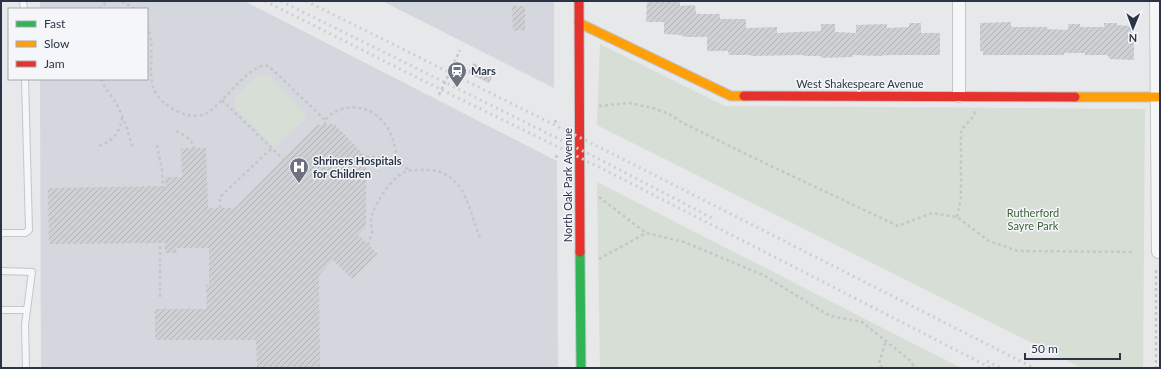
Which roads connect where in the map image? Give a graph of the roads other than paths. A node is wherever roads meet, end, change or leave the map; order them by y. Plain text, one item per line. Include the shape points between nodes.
1 (579, 1) edge
2 (959, 1) edge
3 (1156, 1) edge
4 (579, 23) junction
5 (25, 80) edge
6 (960, 96) junction
7 (1157, 97) junction
8 (1, 232) edge
9 (1159, 252) edge
10 (1, 271) edge
11 (1, 310) edge
12 (27, 310) junction
13 (26, 368) edge
14 (581, 368) edge

1 - 4 street, North Oak Park Avenue
2 - 6 street
3 - 7 street
4 - 6 street, West Shakespeare Avenue via 731,96
4 - 14 street, North Oak Park Avenue
5 - 8 lane via 29,230 25,233
6 - 7 street, West Shakespeare Avenue
7 - 9 street
10 - 12 lane via 32,272
11 - 12 lane
12 - 13 lane

